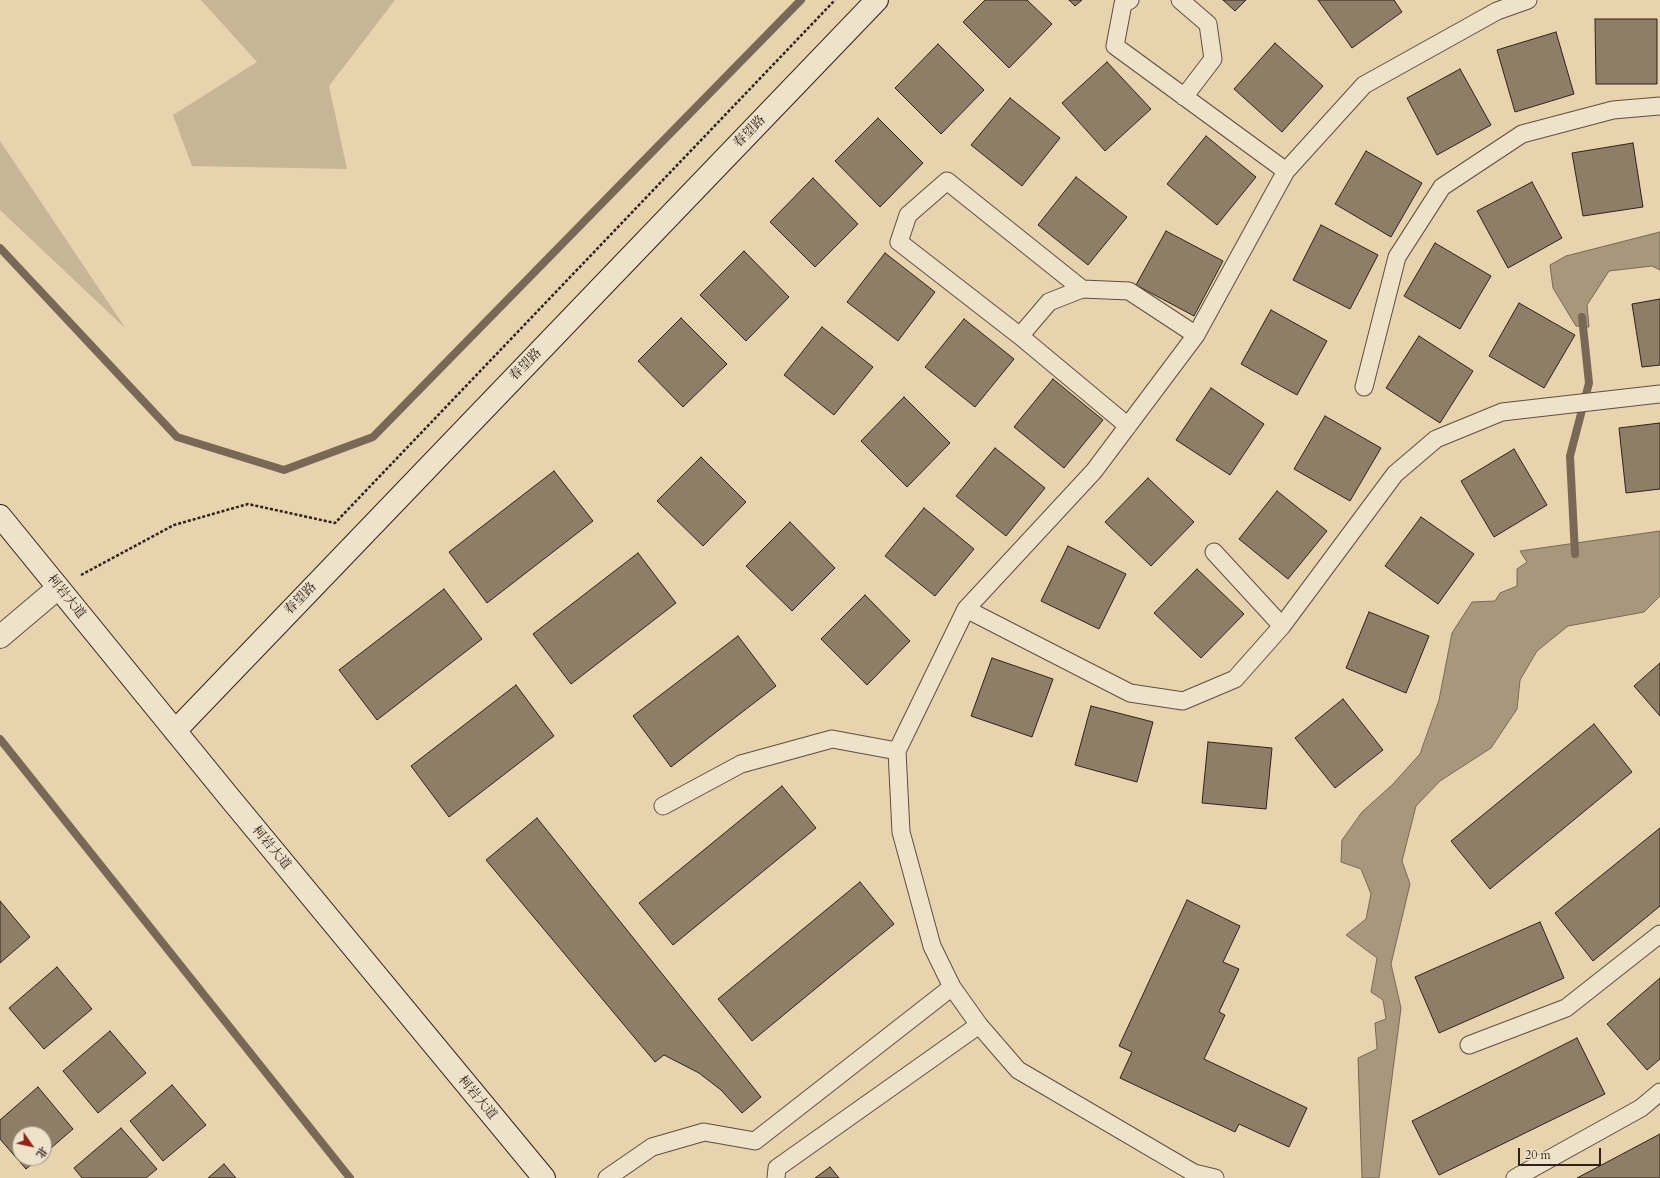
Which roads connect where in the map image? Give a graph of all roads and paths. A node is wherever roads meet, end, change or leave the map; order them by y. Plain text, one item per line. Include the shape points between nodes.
1 (836, 0) edge
2 (877, 0) edge
3 (1130, 0) edge
4 (1180, 0) edge
5 (1528, 0) edge
6 (1184, 97) junction
7 (1660, 106) edge
8 (1286, 171) junction
9 (1082, 289) junction
10 (1196, 335) junction
11 (1020, 336) junction
12 (1364, 388) dead end
13 (1660, 394) edge
14 (1128, 426) junction
15 (0, 516) edge
16 (1214, 552) dead end
17 (58, 588) junction
18 (966, 609) junction
19 (1282, 626) junction
20 (0, 638) edge
21 (175, 731) junction
22 (897, 751) junction
23 (663, 806) dead end
24 (1660, 934) edge
25 (952, 988) junction
26 (979, 1025) junction
27 (1469, 1045) dead end
28 (1660, 1092) edge
29 (1194, 1176) edge
30 (544, 1178) edge
31 (607, 1178) edge
32 (776, 1178) edge
33 (1215, 1178) edge
34 (1515, 1178) edge

1 - 17 path via 335,523 248,504 174,525
2 - 21 street, 春望路
3 - 6 lane via 1123,4 1115,46
4 - 6 lane via 1208,24 1213,60
5 - 8 lane via 1497,11 1364,85
6 - 8 lane
7 - 12 lane via 1613,110 1522,134 1442,187 1397,257
8 - 10 lane
9 - 10 lane via 1129,291
9 - 11 lane via 1049,302
9 - 11 lane via 947,181 908,215 899,242
10 - 14 lane
11 - 14 lane
13 - 19 lane via 1502,412 1436,440 1395,474
14 - 18 lane via 1094,471
15 - 17 street, 柯岩大道
16 - 19 lane
17 - 20 street
17 - 21 street, 柯岩大道
18 - 19 lane via 1130,693 1183,700 1235,679
18 - 22 lane
21 - 30 street, 柯岩大道
22 - 23 lane via 832,739 741,764
22 - 25 lane via 901,832 932,946
24 - 27 lane via 1566,1008
25 - 26 lane
25 - 31 lane via 755,1141 704,1132 652,1147
26 - 29 lane via 1018,1070
26 - 32 lane via 777,1168
28 - 34 lane via 1641,1108
29 - 33 lane

